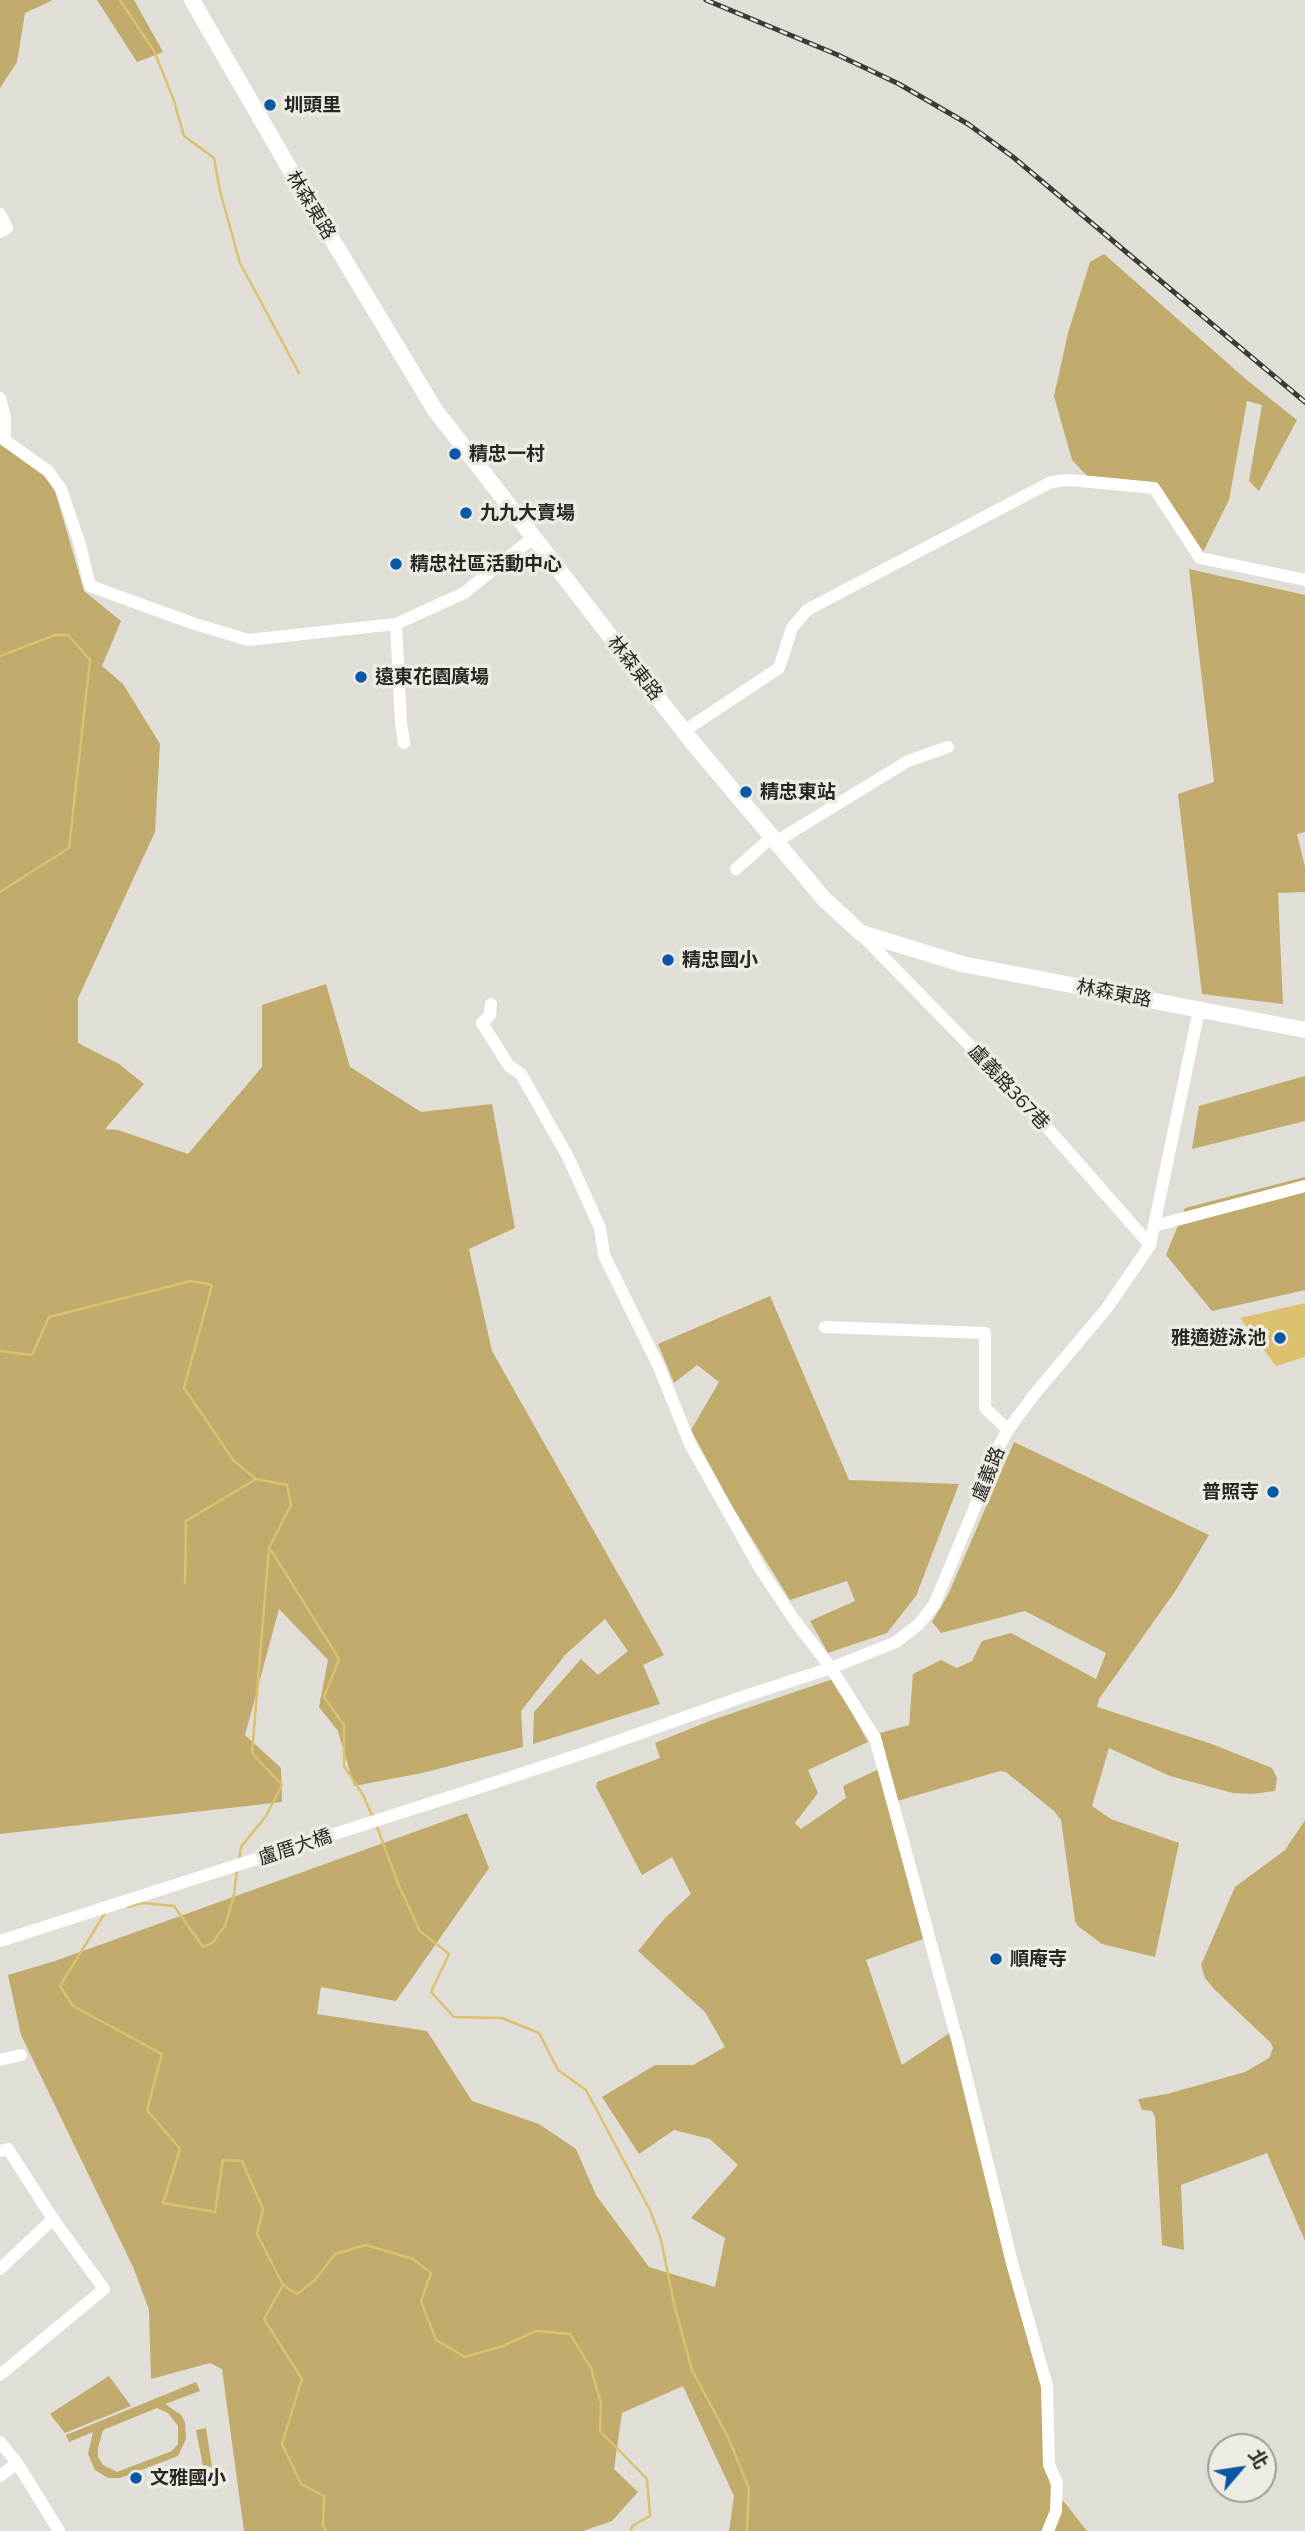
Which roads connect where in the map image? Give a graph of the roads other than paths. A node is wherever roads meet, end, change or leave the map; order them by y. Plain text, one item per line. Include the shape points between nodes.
1 (192, 0) edge
2 (0, 214) edge
3 (0, 232) edge
4 (0, 398) edge
5 (3, 438) edge
6 (534, 537) junction
7 (1305, 580) edge
8 (396, 624) junction
9 (684, 731) junction
10 (404, 743) dead end
11 (948, 747) dead end
12 (775, 838) junction
13 (736, 869) dead end
14 (861, 933) junction
15 (491, 1004) dead end
16 (1199, 1010) junction
17 (1305, 1030) edge
18 (1305, 1186) edge
19 (1154, 1226) junction
20 (1150, 1245) junction
21 (825, 1327) dead end
22 (1008, 1430) junction
23 (831, 1668) junction
24 (590, 1751) joint
25 (0, 1941) edge
26 (21, 2055) dead end
27 (0, 2060) edge
28 (0, 2151) edge
29 (53, 2219) junction
30 (0, 2269) edge
31 (0, 2375) edge
32 (0, 2442) edge
33 (17, 2463) junction
34 (0, 2476) edge
35 (59, 2531) edge
36 (1048, 2531) edge

1 - 6 main road, 林森東路 via 435,410
2 - 3 street via 7,228
4 - 5 street via 5,417
5 - 8 street via 48,471 61,489 90,586 248,640
6 - 8 street via 464,593
6 - 9 main road, 林森東路
7 - 9 street via 1200,558 1154,488 1051,482 807,610 792,628 779,668
8 - 10 street
9 - 12 main road, 林森東路
11 - 12 street via 908,761
12 - 13 street
12 - 14 main road, 林森東路 via 824,899
14 - 16 main road, 林森東路 via 962,964
14 - 20 street, 盧義路367巷 via 1023,1100
15 - 23 street via 490,1015 482,1023 509,1066 521,1074 568,1157 600,1228 604,1255 659,1367 690,1444 761,1570
16 - 17 main road, 林森東路
16 - 19 street, 盧義路
18 - 19 street
19 - 20 street, 盧義路
20 - 22 street, 盧義路 via 1107,1308
21 - 22 street via 985,1333 985,1408
22 - 23 street, 盧義路 via 991,1460 934,1605 896,1642
23 - 24 street, 盧義路
23 - 36 street via 875,1738 883,1764 1047,2386 1049,2465 1057,2483 1056,2511
24 - 25 street, 盧厝大橋
26 - 27 street
28 - 29 street via 8,2149
29 - 30 street
29 - 31 street via 104,2289
32 - 33 street
33 - 34 street
33 - 35 street

